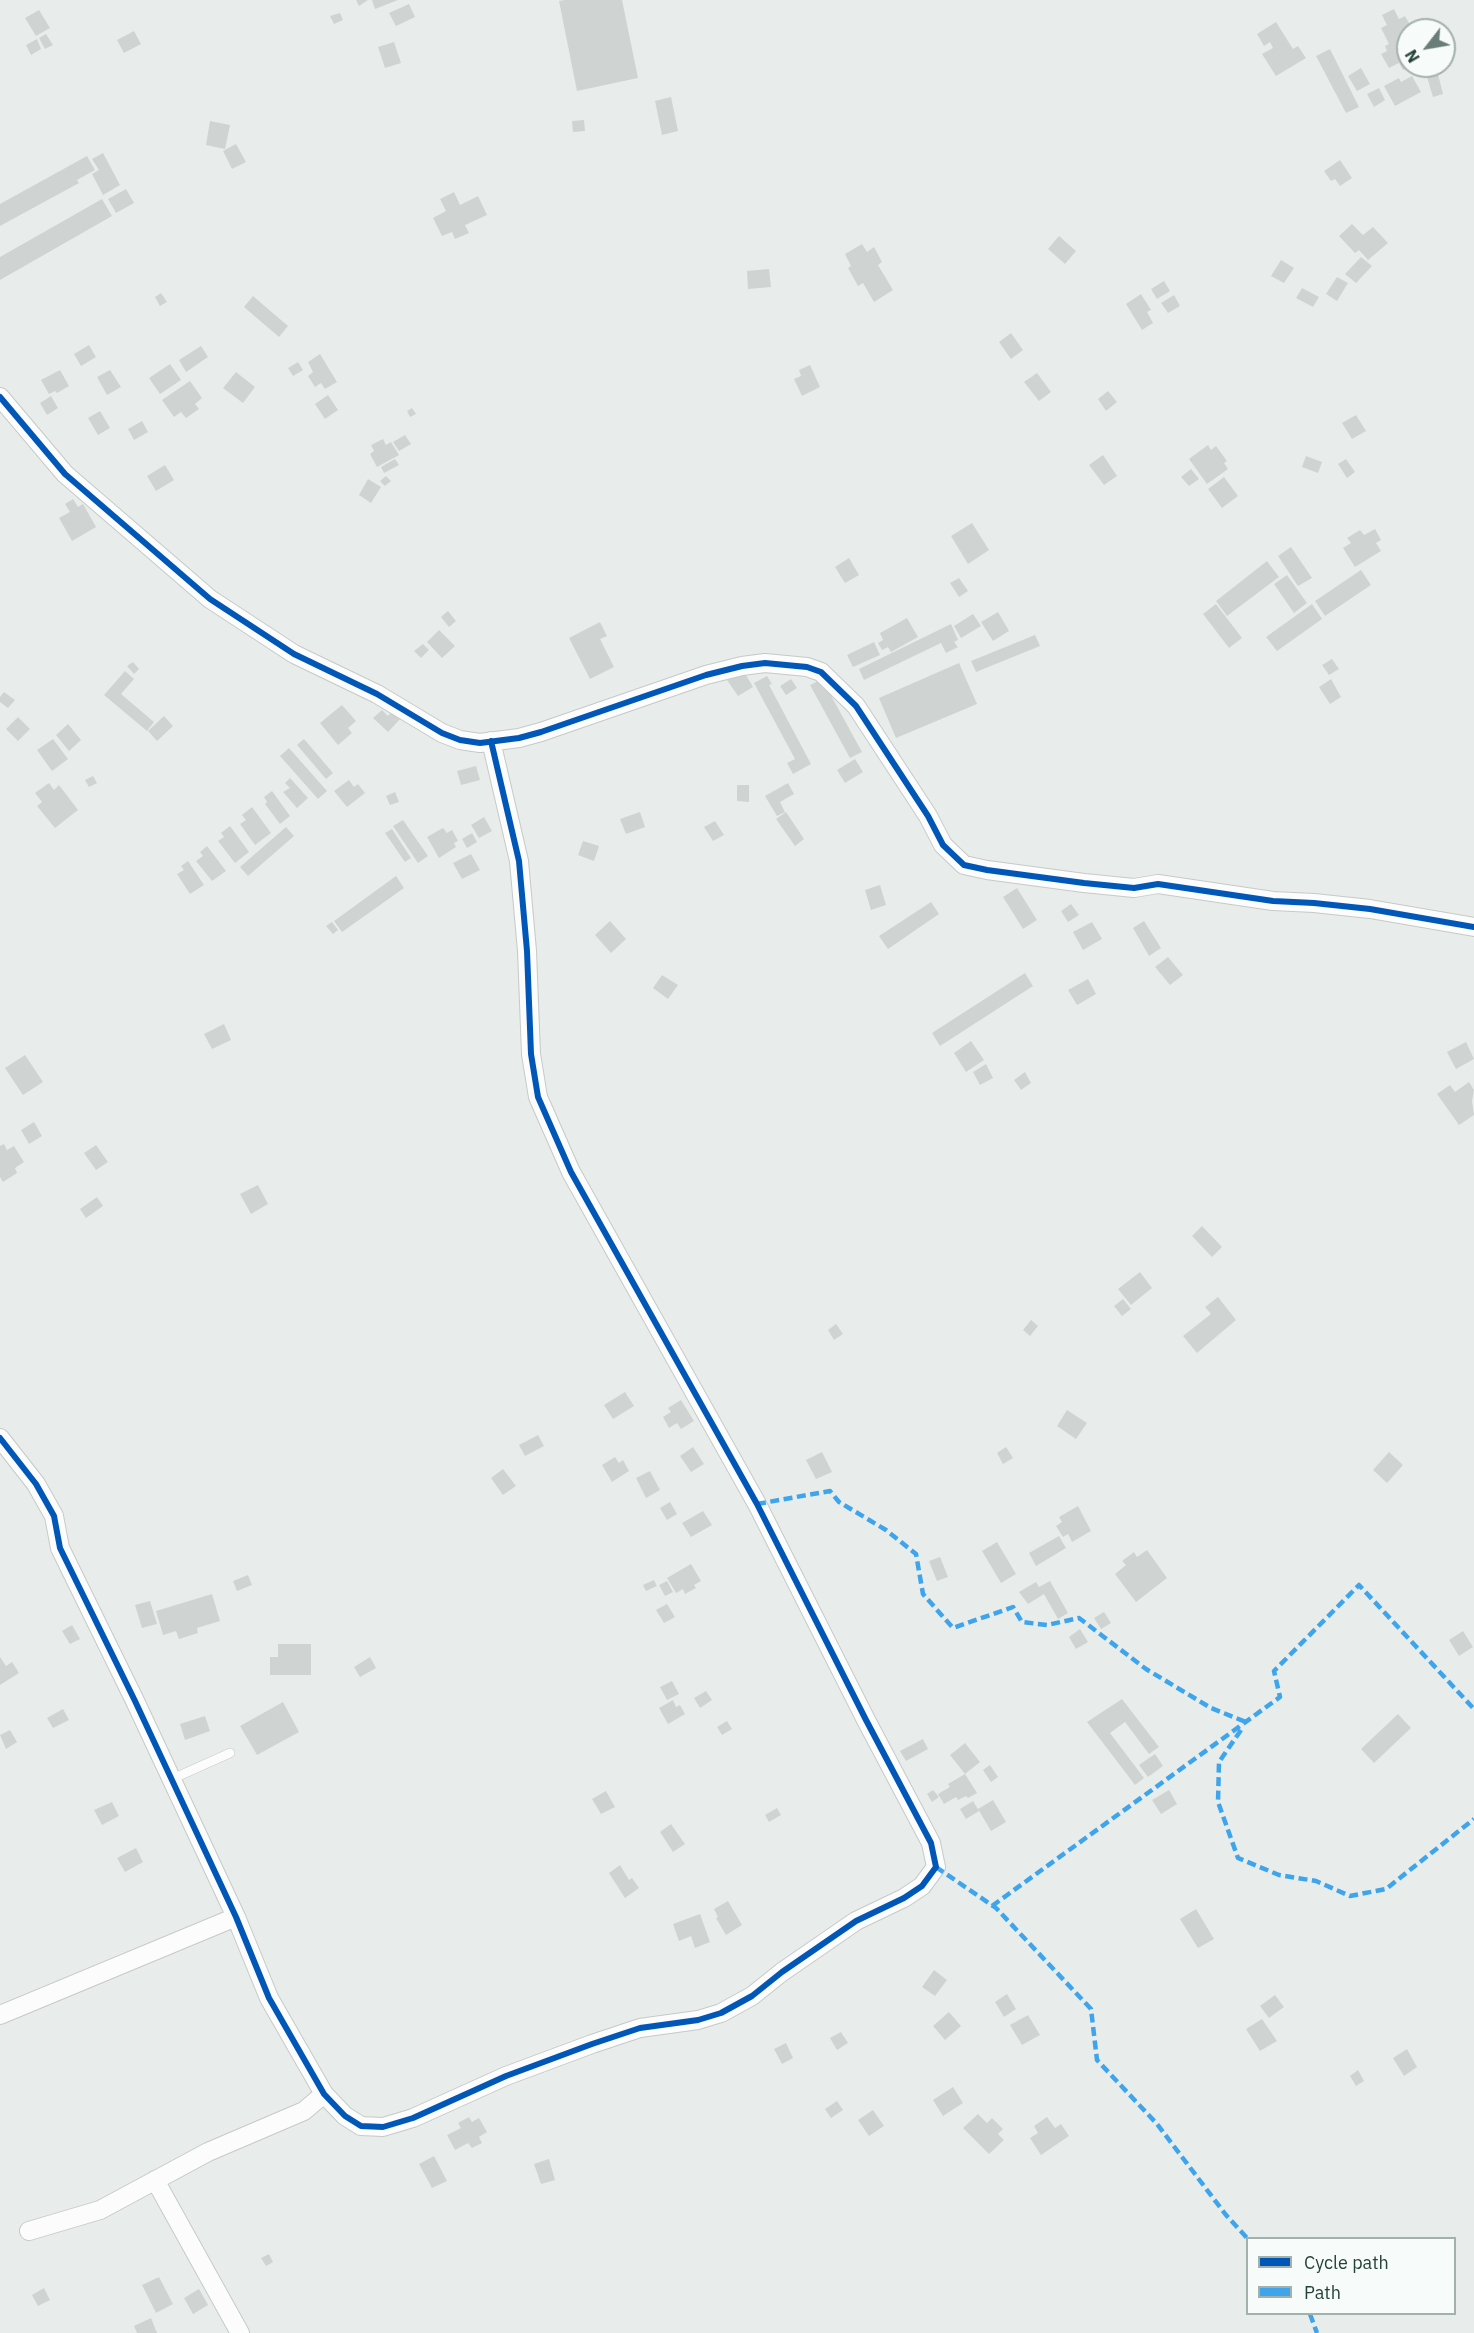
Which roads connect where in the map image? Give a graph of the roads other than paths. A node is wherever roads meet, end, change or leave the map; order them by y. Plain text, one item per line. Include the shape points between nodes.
1 (0, 397) edge
2 (491, 741) junction
3 (1474, 927) edge
4 (0, 1437) edge
5 (230, 1753) dead end
6 (172, 1779) junction
7 (236, 1917) junction
8 (0, 2015) edge
9 (324, 2094) junction
10 (155, 2180) junction
11 (29, 2231) dead end
12 (240, 2333) edge

1 - 2 street via 65,474 210,599 294,654 377,694 442,733 460,740
2 - 3 street via 541,732 742,666 765,663 807,667 821,672 856,706 943,845 964,865 1084,883 1134,888 1158,884 1273,902 1370,909
2 - 9 street via 519,861 531,1054 538,1097 572,1172 758,1504 931,1843 936,1867 922,1886 856,1921 752,1996 721,2013 640,2028 592,2044 383,2127 361,2126
4 - 6 street via 36,1484 54,1516 60,1548
5 - 6 lane
6 - 7 street
7 - 8 street
7 - 9 street via 269,1998
9 - 10 street via 304,2110
10 - 11 street via 100,2210
10 - 12 street

